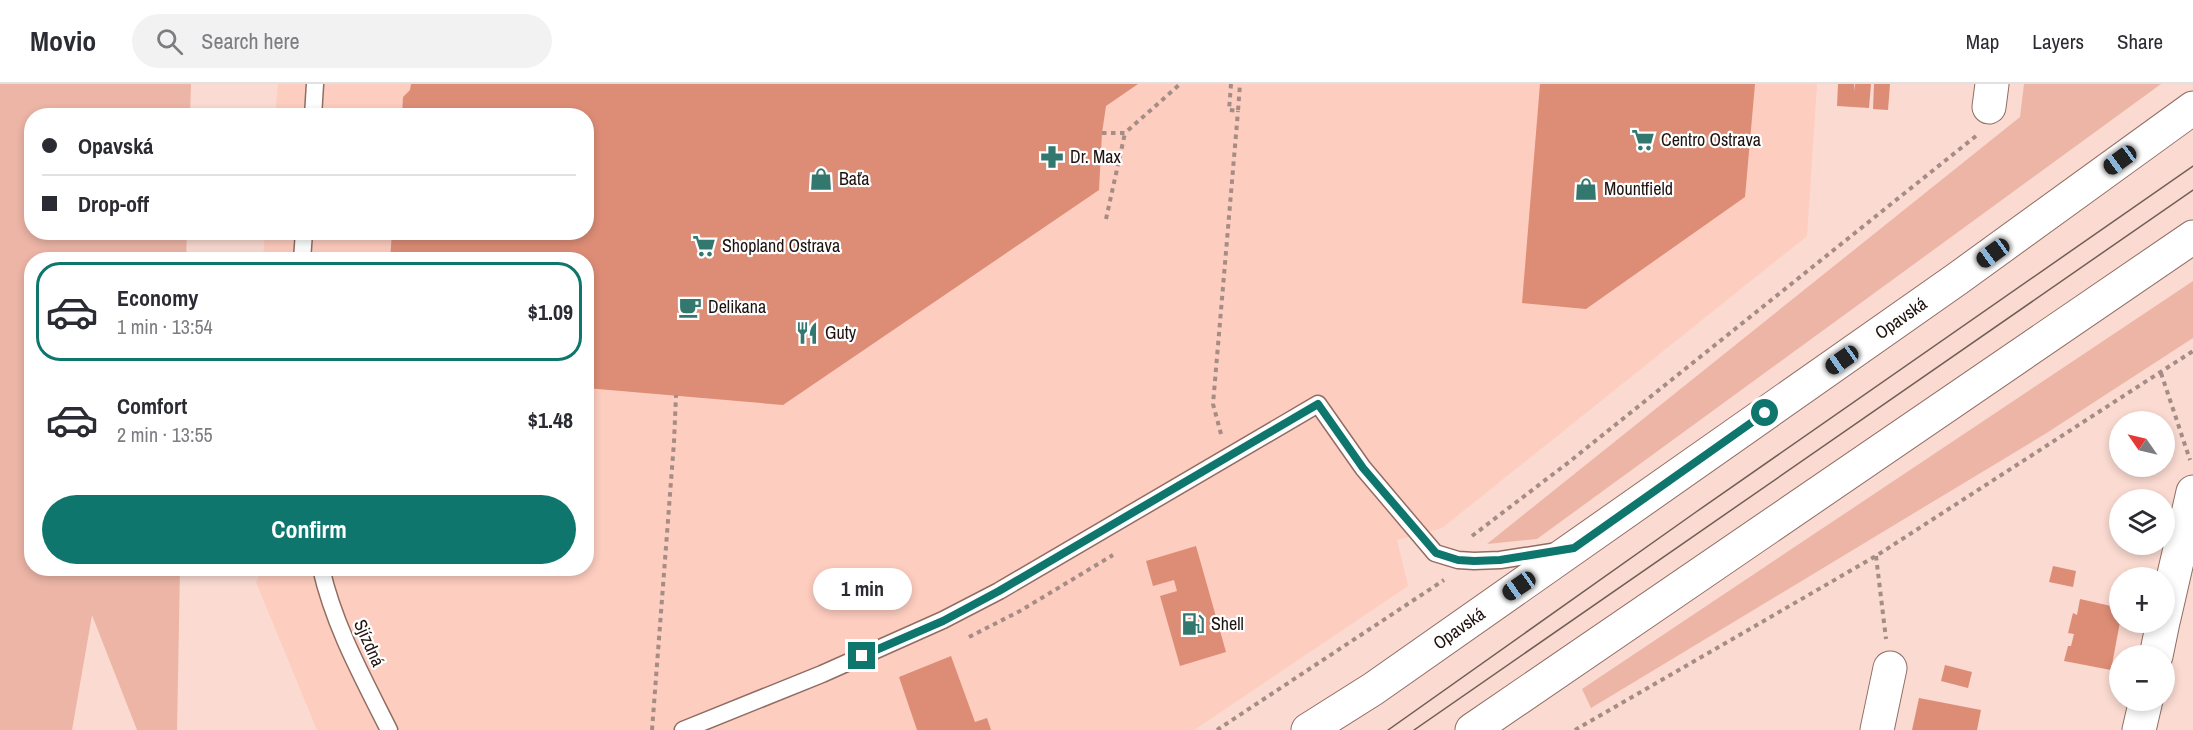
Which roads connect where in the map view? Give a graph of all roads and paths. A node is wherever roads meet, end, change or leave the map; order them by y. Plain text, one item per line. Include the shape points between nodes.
1 (315, 84) edge
2 (1180, 84) edge
3 (1231, 84) edge
4 (1240, 84) edge
5 (1991, 95) edge
6 (314, 108) edge
7 (2193, 108) edge
8 (1238, 111) junction
9 (1102, 133) dead end
10 (1125, 134) junction
11 (1106, 219) dead end
12 (2193, 237) edge
13 (2193, 351) edge
14 (2161, 373) junction
15 (676, 395) dead end
16 (1222, 439) dead end
17 (2193, 469) edge
18 (2193, 492) edge
19 (1574, 548) junction
20 (1876, 556) junction
21 (1458, 560) junction
22 (2175, 570) edge
23 (324, 576) edge
24 (1890, 668) joint
25 (2143, 711) edge
26 (389, 730) edge
27 (652, 730) edge
28 (683, 730) edge
29 (1217, 730) edge
30 (1308, 730) edge
31 (1472, 730) edge
32 (1575, 730) edge
33 (1877, 730) edge
34 (2139, 730) edge

1 - 6 lane
2 - 10 path
3 - 8 path via 1229,110
4 - 8 path
5 - 21 path via 1983,129 1956,153 1472,536
7 - 19 main road, Opavská
8 - 16 path via 1213,404
9 - 10 path
10 - 11 path
12 - 31 main road
13 - 14 path
14 - 17 path
14 - 20 path
15 - 27 path
18 - 22 main road
19 - 21 lane via 1500,560
19 - 30 main road, Opavská
20 - 24 path
20 - 32 path
21 - 28 lane via 1436,553 1363,468 1318,404 943,621
21 - 29 path via 1445,580
23 - 26 lane, Sjízdná via 350,652
24 - 33 main road
25 - 34 main road

